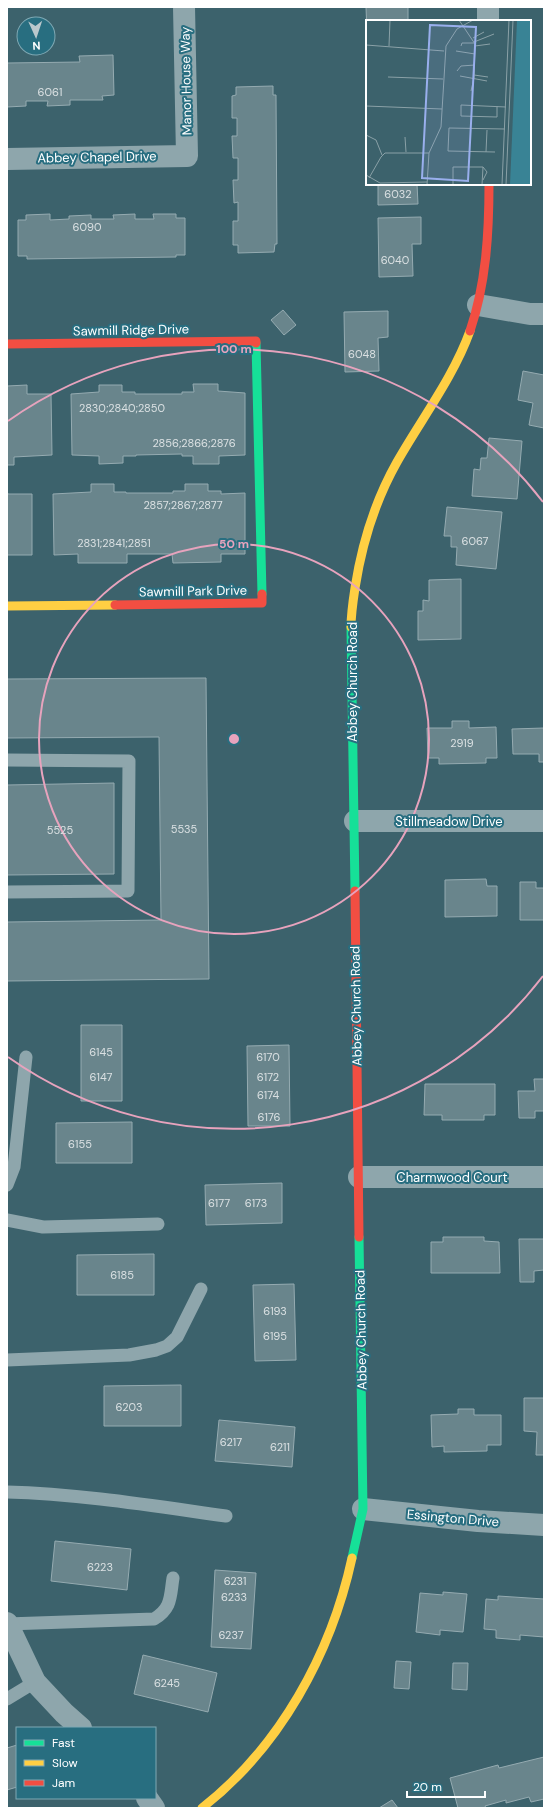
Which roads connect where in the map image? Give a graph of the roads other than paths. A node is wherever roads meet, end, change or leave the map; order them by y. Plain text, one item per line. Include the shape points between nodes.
1 (184, 7) edge
2 (488, 7) edge
3 (488, 20) edge
4 (188, 156) joint
5 (7, 159) edge
6 (489, 185) edge
7 (478, 306) junction
8 (544, 314) edge
9 (256, 341) joint
10 (7, 344) edge
11 (7, 606) edge
12 (7, 760) edge
13 (355, 821) junction
14 (544, 821) edge
15 (7, 892) edge
16 (26, 1057) dead end
17 (359, 1177) junction
18 (544, 1177) edge
19 (7, 1186) edge
20 (7, 1220) edge
21 (158, 1224) dead end
22 (201, 1289) dead end
23 (7, 1360) edge
24 (7, 1492) edge
25 (363, 1509) junction
26 (226, 1516) dead end
27 (544, 1525) edge
28 (174, 1578) dead end
29 (9, 1632) edge
30 (35, 1682) junction
31 (7, 1699) edge
32 (80, 1727) edge
33 (148, 1799) edge
34 (154, 1808) edge
35 (202, 1808) edge

1 - 4 street, Manor House Way
2 - 3 street
4 - 5 street, Abbey Chapel Drive
6 - 7 street, Abbey Church Road via 486,260
7 - 8 street
7 - 13 street, Abbey Church Road via 466,343 449,379 387,480 368,526 351,619
9 - 10 street, Sawmill Ridge Drive
9 - 11 street, Sawmill Park Drive via 262,603
12 - 15 lane via 129,760 128,891
13 - 14 street, Stillmeadow Drive
13 - 17 street, Abbey Church Road
16 - 19 lane via 14,1167
17 - 18 street, Charmwood Court
17 - 25 street, Abbey Church Road
20 - 21 lane via 43,1227
22 - 23 lane via 177,1337 167,1346 129,1355
24 - 26 lane via 125,1502
25 - 27 street, Essington Drive
25 - 35 street, Abbey Church Road via 350,1570 335,1621 302,1691 271,1737 231,1783
28 - 29 lane via 169,1605 164,1613 154,1619
29 - 30 street
30 - 31 lane
30 - 32 street
33 - 34 street

